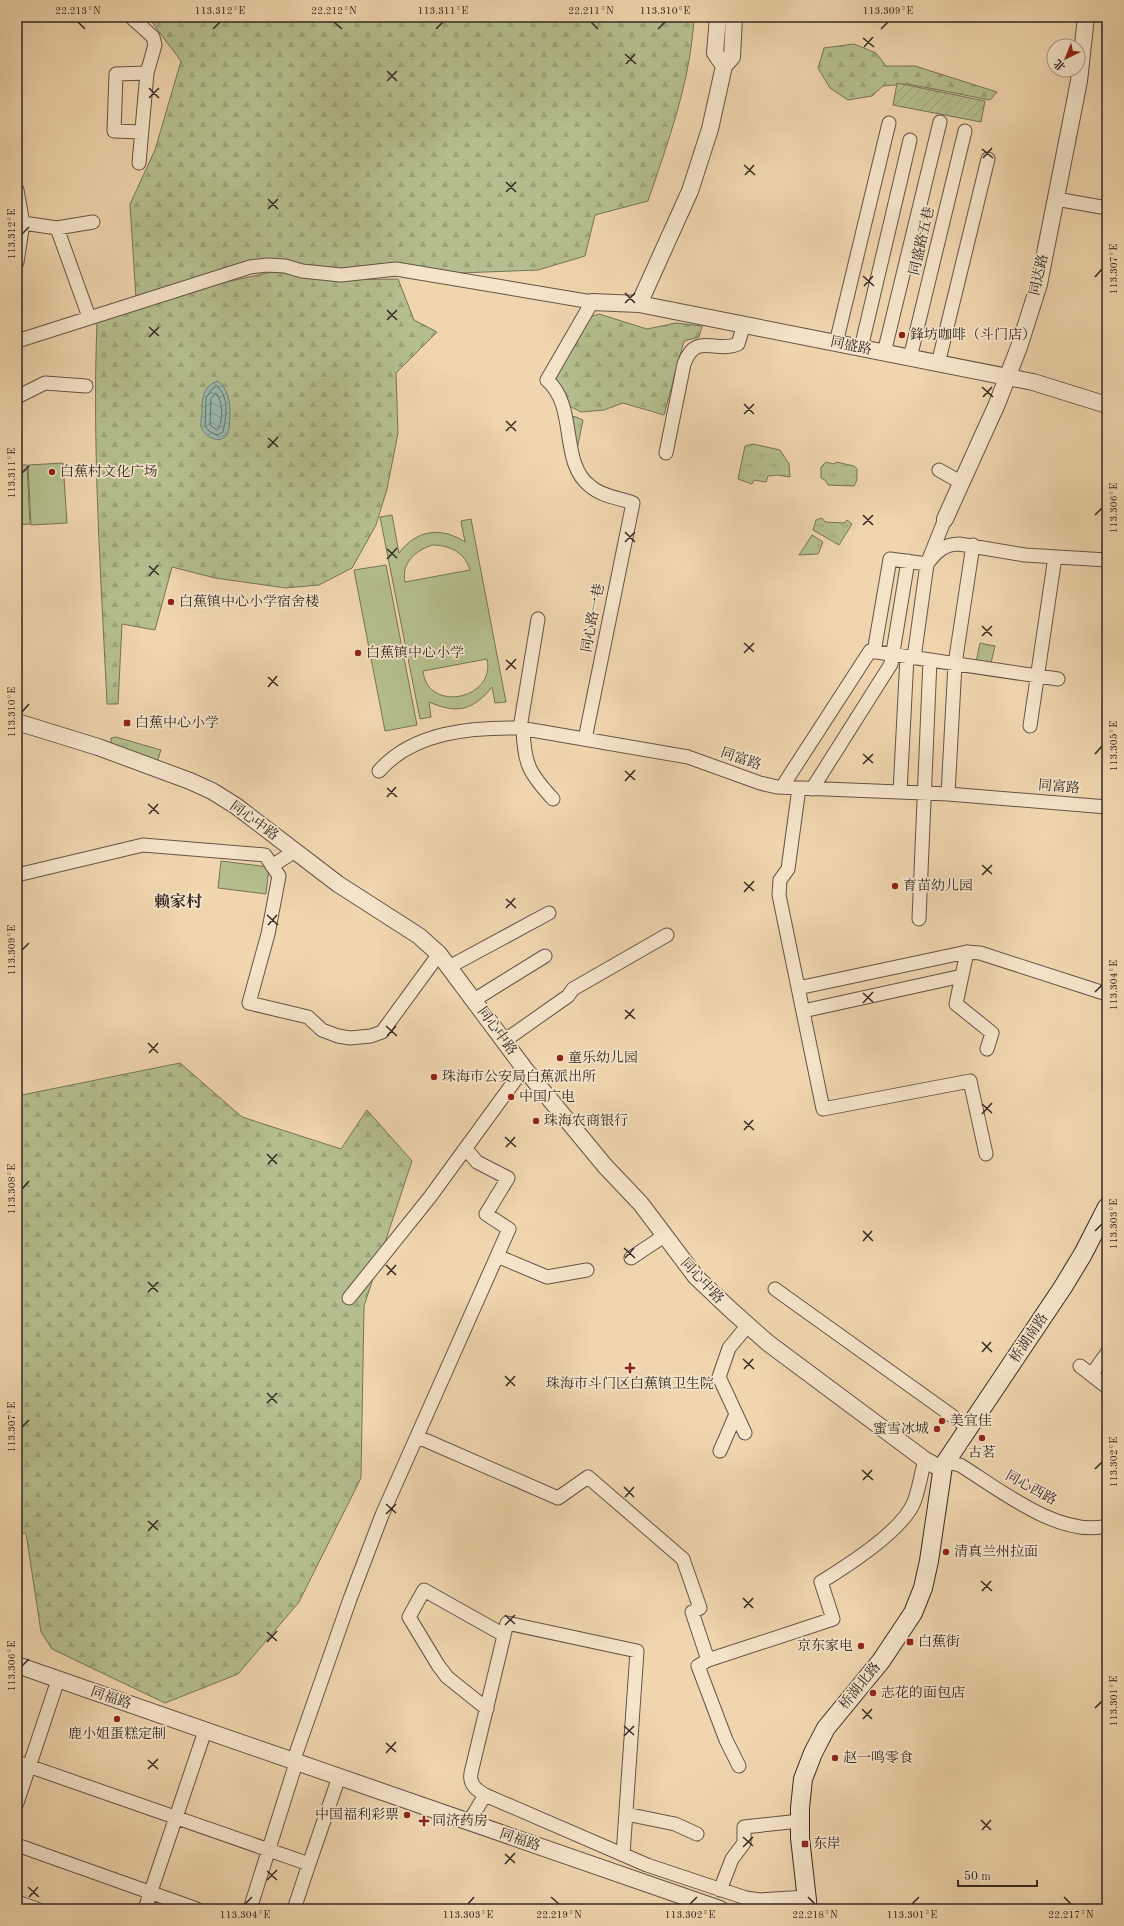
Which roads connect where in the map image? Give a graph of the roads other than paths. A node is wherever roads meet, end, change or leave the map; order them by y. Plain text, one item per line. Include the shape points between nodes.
1 (131, 17) edge
2 (718, 17) edge
3 (734, 17) edge
4 (1086, 17) edge
5 (724, 66) junction
6 (147, 73) junction
7 (940, 122) dead end
8 (889, 123) dead end
9 (965, 131) dead end
10 (141, 132) junction
11 (910, 140) dead end
12 (988, 159) dead end
13 (139, 163) dead end
14 (17, 190) edge
15 (1056, 199) junction
16 (1107, 208) edge
17 (93, 222) dead end
18 (20, 224) edge
19 (58, 228) junction
20 (17, 262) edge
21 (592, 302) junction
22 (639, 304) junction
23 (89, 317) junction
24 (744, 324) junction
25 (17, 342) edge
26 (836, 343) junction
27 (861, 348) junction
28 (884, 353) junction
29 (910, 358) junction
30 (938, 364) junction
31 (1007, 377) junction
32 (86, 386) dead end
33 (17, 397) edge
34 (1107, 405) edge
35 (666, 453) dead end
36 (939, 470) dead end
37 (962, 483) junction
38 (945, 519) joint
39 (972, 546) junction
40 (1055, 557) junction
41 (1107, 560) edge
42 (908, 561) junction
43 (927, 564) junction
44 (538, 619) dead end
45 (874, 652) junction
46 (894, 655) junction
47 (911, 658) junction
48 (930, 660) junction
49 (955, 664) junction
50 (1036, 676) junction
51 (1058, 679) dead end
52 (17, 722) edge
53 (1030, 726) dead end
54 (521, 728) junction
55 (585, 739) junction
56 (379, 771) dead end
57 (782, 787) junction
58 (799, 788) junction
59 (812, 789) junction
60 (900, 792) junction
61 (924, 793) junction
62 (948, 794) junction
63 (553, 799) dead end
64 (1107, 807) edge
65 (295, 851) junction
66 (272, 866) junction
67 (17, 875) edge
68 (549, 913) dead end
69 (919, 920) dead end
70 (667, 935) dead end
71 (967, 952) junction
72 (439, 954) junction
73 (545, 956) dead end
74 (449, 967) junction
75 (962, 976) junction
76 (798, 988) junction
77 (1107, 994) edge
78 (474, 1000) junction
79 (803, 1011) junction
80 (504, 1041) junction
81 (987, 1049) dead end
82 (524, 1068) junction
83 (466, 1149) junction
84 (986, 1154) dead end
85 (1107, 1207) edge
86 (664, 1236) junction
87 (497, 1256) junction
88 (631, 1258) dead end
89 (587, 1270) dead end
90 (776, 1289) dead end
91 (348, 1298) dead end
92 (748, 1325) junction
93 (1107, 1353) edge
94 (1080, 1366) dead end
95 (1092, 1374) junction
96 (1107, 1387) edge
97 (736, 1414) junction
98 (969, 1428) junction
99 (745, 1433) dead end
100 (418, 1437) junction
101 (720, 1451) dead end
102 (925, 1460) junction
103 (943, 1466) junction
104 (1107, 1526) edge
105 (504, 1636) junction
106 (707, 1656) junction
107 (17, 1665) edge
108 (58, 1680) junction
109 (487, 1709) junction
110 (205, 1732) junction
111 (295, 1762) junction
112 (23, 1764) edge
113 (739, 1766) dead end
114 (339, 1777) junction
115 (486, 1796) junction
116 (17, 1803) edge
117 (626, 1814) junction
118 (176, 1817) junction
119 (800, 1820) junction
120 (469, 1822) junction
121 (697, 1834) dead end
122 (17, 1845) edge
123 (269, 1850) junction
124 (623, 1855) junction
125 (309, 1864) junction
126 (720, 1890) junction
127 (151, 1893) junction
128 (17, 1902) edge
129 (807, 1903) edge
130 (37, 1909) edge
131 (146, 1909) edge
132 (198, 1909) edge
133 (250, 1909) edge
134 (294, 1909) edge
135 (720, 1909) edge

1 - 6 street via 153,37 155,45
2 - 5 street via 715,53
3 - 5 street via 732,57
4 - 15 street, 同达路 via 1079,81
5 - 22 street via 710,129 690,191
6 - 10 street
6 - 10 street via 116,74 114,132
7 - 28 street
8 - 26 street
9 - 29 street, 同盛路五巷
10 - 13 street
11 - 27 street
12 - 30 street
14 - 18 street
15 - 16 street
15 - 31 street, 同达路 via 1039,284
17 - 19 street
18 - 19 street
18 - 20 street
19 - 23 street
21 - 22 street, 同盛路
21 - 23 street via 396,270 341,276 267,264
21 - 55 street, 同心路一巷 via 547,380 563,403 580,475 596,491 633,503
22 - 24 street, 同盛路
23 - 25 street
24 - 26 street, 同盛路
24 - 35 street via 738,344 731,347 705,344 694,348 687,355
26 - 27 street, 同盛路
27 - 28 street, 同盛路
28 - 29 street, 同盛路
29 - 30 street, 同盛路
30 - 31 street, 同盛路
31 - 34 street, 同盛路 via 1033,382
31 - 37 street, 同达路
32 - 33 street via 45,383
36 - 37 street
37 - 38 street, 同达路
38 - 43 street
39 - 40 street
39 - 43 street via 952,544 940,549
39 - 49 street
40 - 41 street
40 - 50 street
42 - 43 street
42 - 45 street via 890,558
42 - 46 street
43 - 47 street
44 - 54 street
45 - 46 street
45 - 57 street via 870,651
46 - 47 street
46 - 59 street via 892,664
47 - 48 street
47 - 60 street
48 - 49 street
48 - 61 street
49 - 50 street
49 - 62 street
50 - 51 street
50 - 53 street
52 - 65 street, 同心中路 via 98,747 194,783 236,806
54 - 55 street, 同富路
54 - 56 street, 同富路 via 471,730 426,740 400,752
54 - 63 street via 528,768
55 - 57 street, 同富路 via 688,757 760,783
57 - 58 street, 同富路
58 - 59 street, 同富路
58 - 76 street via 788,869 780,880 779,896
59 - 60 street, 同富路
60 - 61 street, 同富路
61 - 62 street, 同富路
61 - 69 street
62 - 64 street, 同富路
65 - 66 street
65 - 72 street, 同心中路 via 338,884 419,936
66 - 67 street via 265,855 143,845
66 - 72 street via 279,876 268,934 249,1003 308,1017 322,1030 338,1036 371,1036 382,1032
68 - 74 street
70 - 80 street via 573,989 568,996
71 - 75 street
71 - 76 street
71 - 77 street via 980,953
72 - 74 street, 同心中路
73 - 78 street
74 - 78 street, 同心中路
75 - 79 street
75 - 81 street via 956,1004 992,1033
76 - 79 street
78 - 80 street, 同心中路
79 - 84 street via 824,1110 970,1081
80 - 82 street, 同心中路
82 - 83 street
82 - 86 street, 同心中路 via 605,1166 641,1204
83 - 87 street via 478,1162 508,1178 486,1214 509,1229
83 - 91 street
85 - 98 main road, 桥湖南路 via 1063,1287
86 - 88 street
86 - 92 street, 同心中路 via 696,1277
87 - 89 street via 547,1277
87 - 100 street
90 - 98 street
92 - 97 street via 729,1348 719,1377
92 - 102 street, 同心中路
93 - 95 street
94 - 95 street
95 - 96 street
97 - 99 street
97 - 101 street
98 - 103 main road, 桥湖南路
100 - 106 street via 558,1498 588,1477 682,1559 700,1608 692,1612
100 - 111 street via 374,1536
102 - 103 street, 同心中路 via 936,1466
102 - 106 street via 914,1503 900,1522 862,1554 821,1582 833,1619
103 - 104 street, 同心西路 via 950,1463 960,1465 1050,1518 1084,1528
103 - 119 main road, 桥湖北路 via 930,1561 923,1588 898,1637 826,1728 803,1779
105 - 109 street
105 - 109 street via 424,1590 409,1617 442,1671
105 - 117 street via 507,1622 637,1651
106 - 113 street via 698,1666 726,1740
107 - 108 street, 同福路
108 - 110 street, 同福路
108 - 112 street
109 - 115 street via 470,1778 477,1790
110 - 111 street, 同福路
110 - 118 street
111 - 114 street, 同福路
111 - 123 street
112 - 116 street
112 - 118 street
114 - 120 street, 同福路
114 - 125 street
115 - 120 street
115 - 124 street
117 - 121 street via 675,1824
117 - 124 street
118 - 123 street
118 - 127 street
119 - 126 street via 744,1827 744,1843 732,1860
119 - 129 main road, 桥湖北路
120 - 135 street, 同福路
122 - 127 street
123 - 125 street
123 - 133 street
124 - 126 street
125 - 134 street
126 - 129 street via 753,1899
127 - 131 street
127 - 132 street
128 - 130 street

